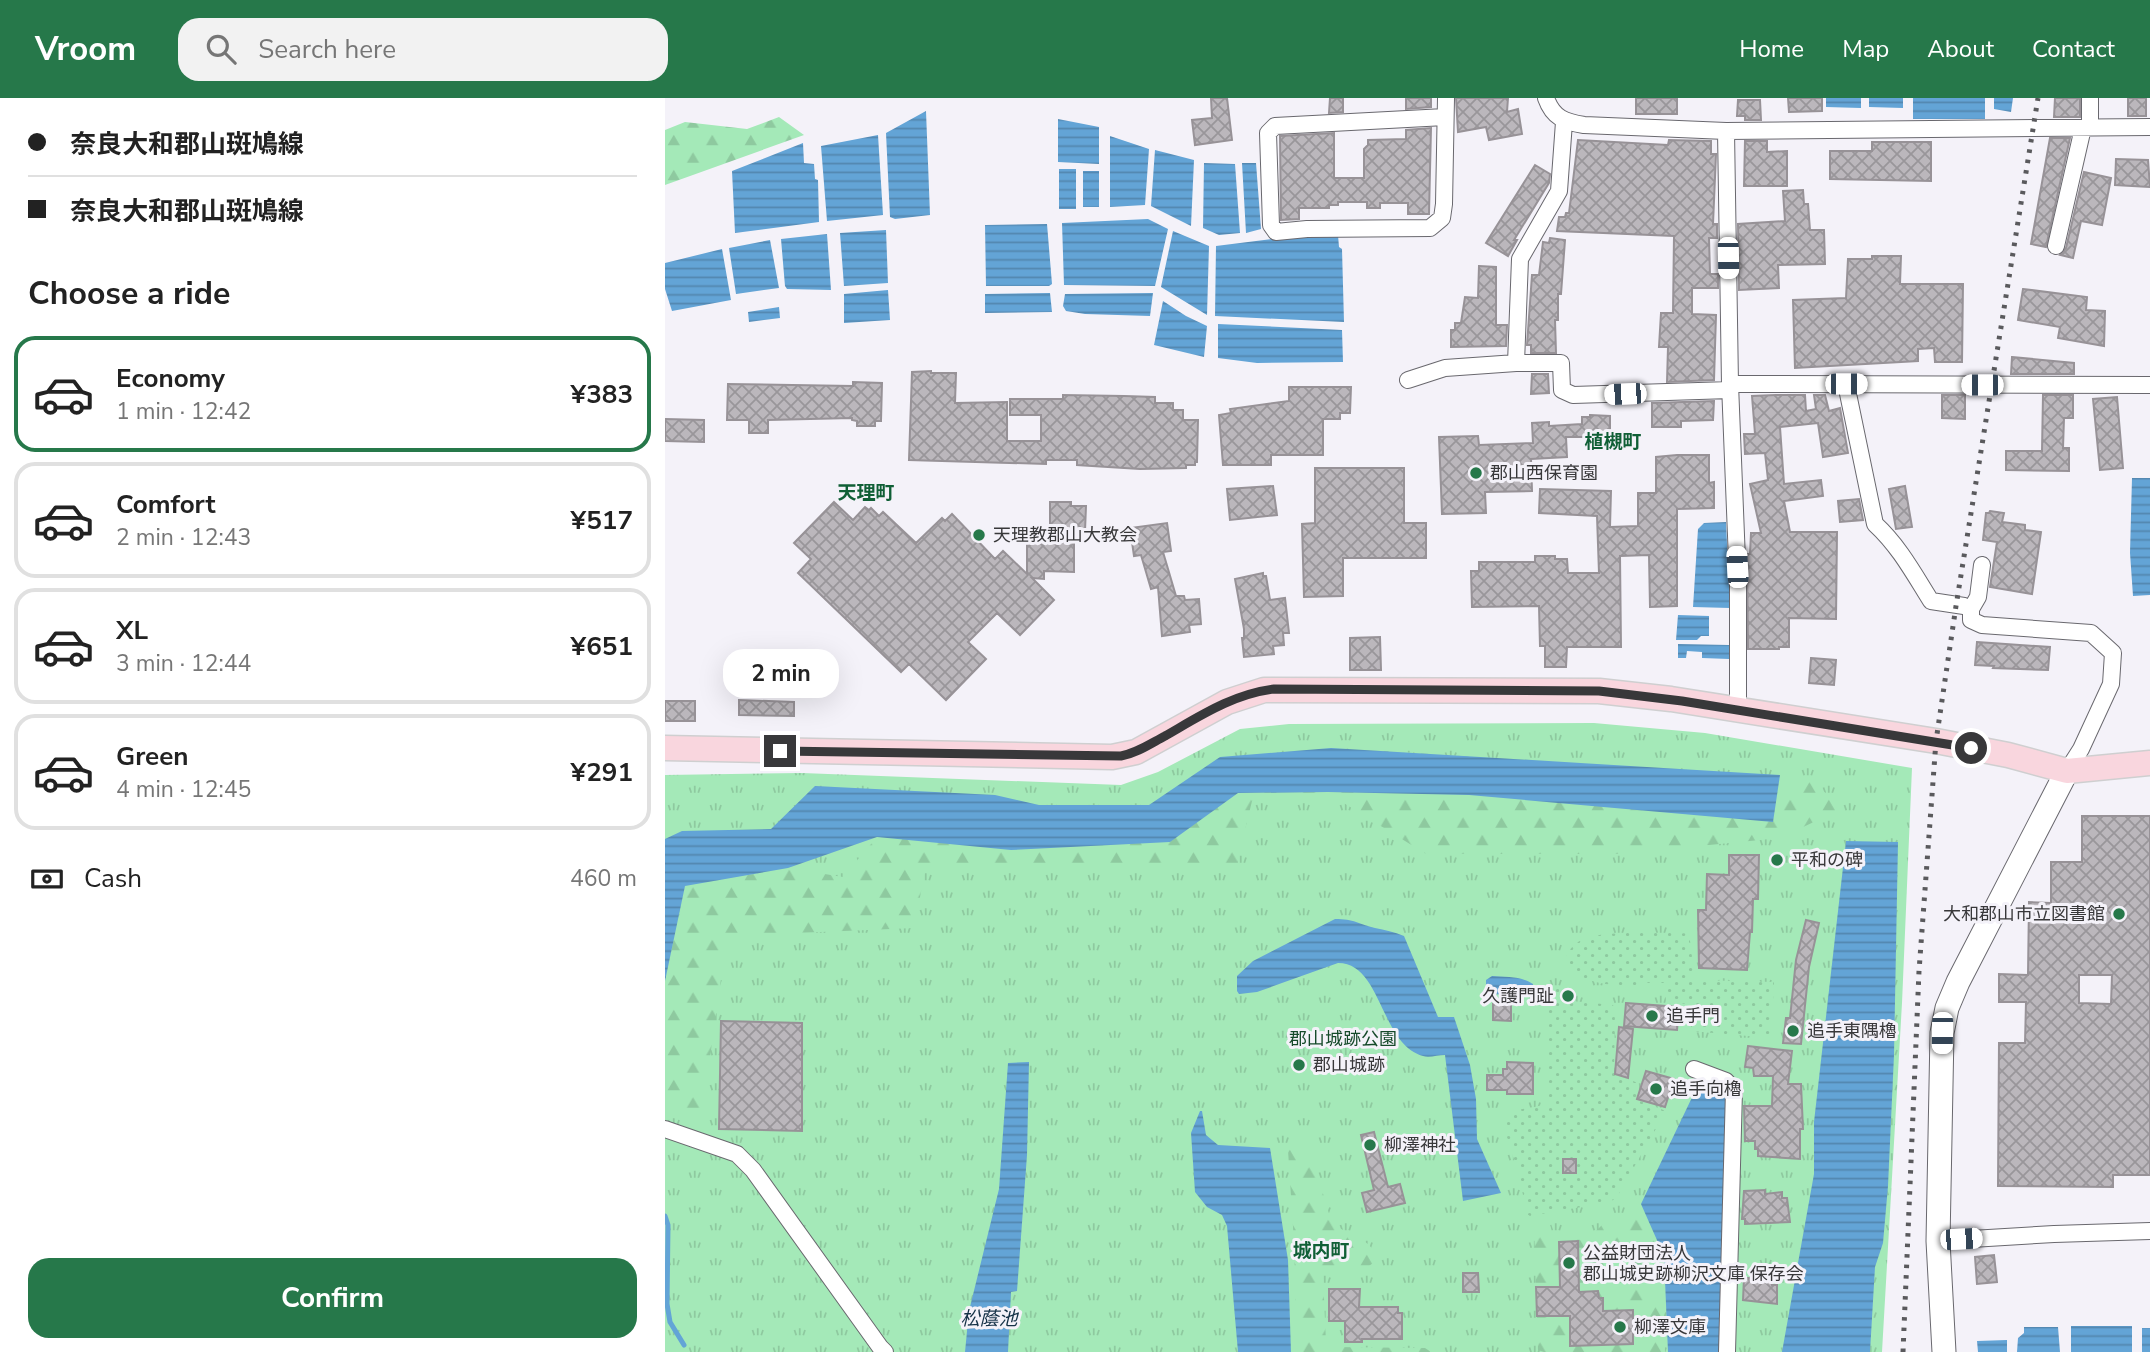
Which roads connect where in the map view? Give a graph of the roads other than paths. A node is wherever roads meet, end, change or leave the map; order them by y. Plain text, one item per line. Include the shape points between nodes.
1 (1446, 98) edge
2 (1546, 98) edge
3 (2090, 98) edge
4 (1445, 117) junction
5 (1564, 122) junction
6 (2150, 127) edge
7 (2086, 128) junction
8 (1726, 131) junction
9 (2056, 246) dead end
10 (1515, 363) junction
11 (1408, 380) dead end
12 (1846, 384) junction
13 (2150, 385) edge
14 (1730, 387) junction
15 (1983, 565) dead end
16 (1971, 609) junction
17 (1738, 710) junction
18 (665, 748) edge
19 (2150, 763) edge
20 (2067, 771) junction
21 (1694, 1069) dead end
22 (665, 1129) edge
23 (2150, 1231) edge
24 (1938, 1241) junction
25 (885, 1352) edge
26 (1727, 1352) edge
27 (1944, 1352) edge

1 - 4 street
2 - 5 street
3 - 7 street
4 - 4 street via 1275,126 1268,133 1271,225 1276,232 1430,228 1441,218 1444,204
5 - 8 street
5 - 10 street via 1559,191 1520,259
6 - 7 street
7 - 8 street
7 - 9 street
8 - 14 street
10 - 11 street via 1445,368
10 - 14 street via 1562,363 1562,390 1573,396
12 - 13 street
12 - 14 street
12 - 16 street via 1875,524 1906,559 1931,601
14 - 17 street
15 - 16 street via 1978,597
16 - 20 street via 1972,620 1982,625 2091,633 2113,653 2111,684
17 - 18 main road via 1576,690 1274,689 1227,702 1121,756
17 - 20 main road via 1945,743
19 - 20 main road
20 - 24 street via 1947,1007 1942,1033
21 - 26 street via 1725,1081 1734,1090
22 - 25 street via 737,1154 745,1161
23 - 24 street
24 - 27 street

